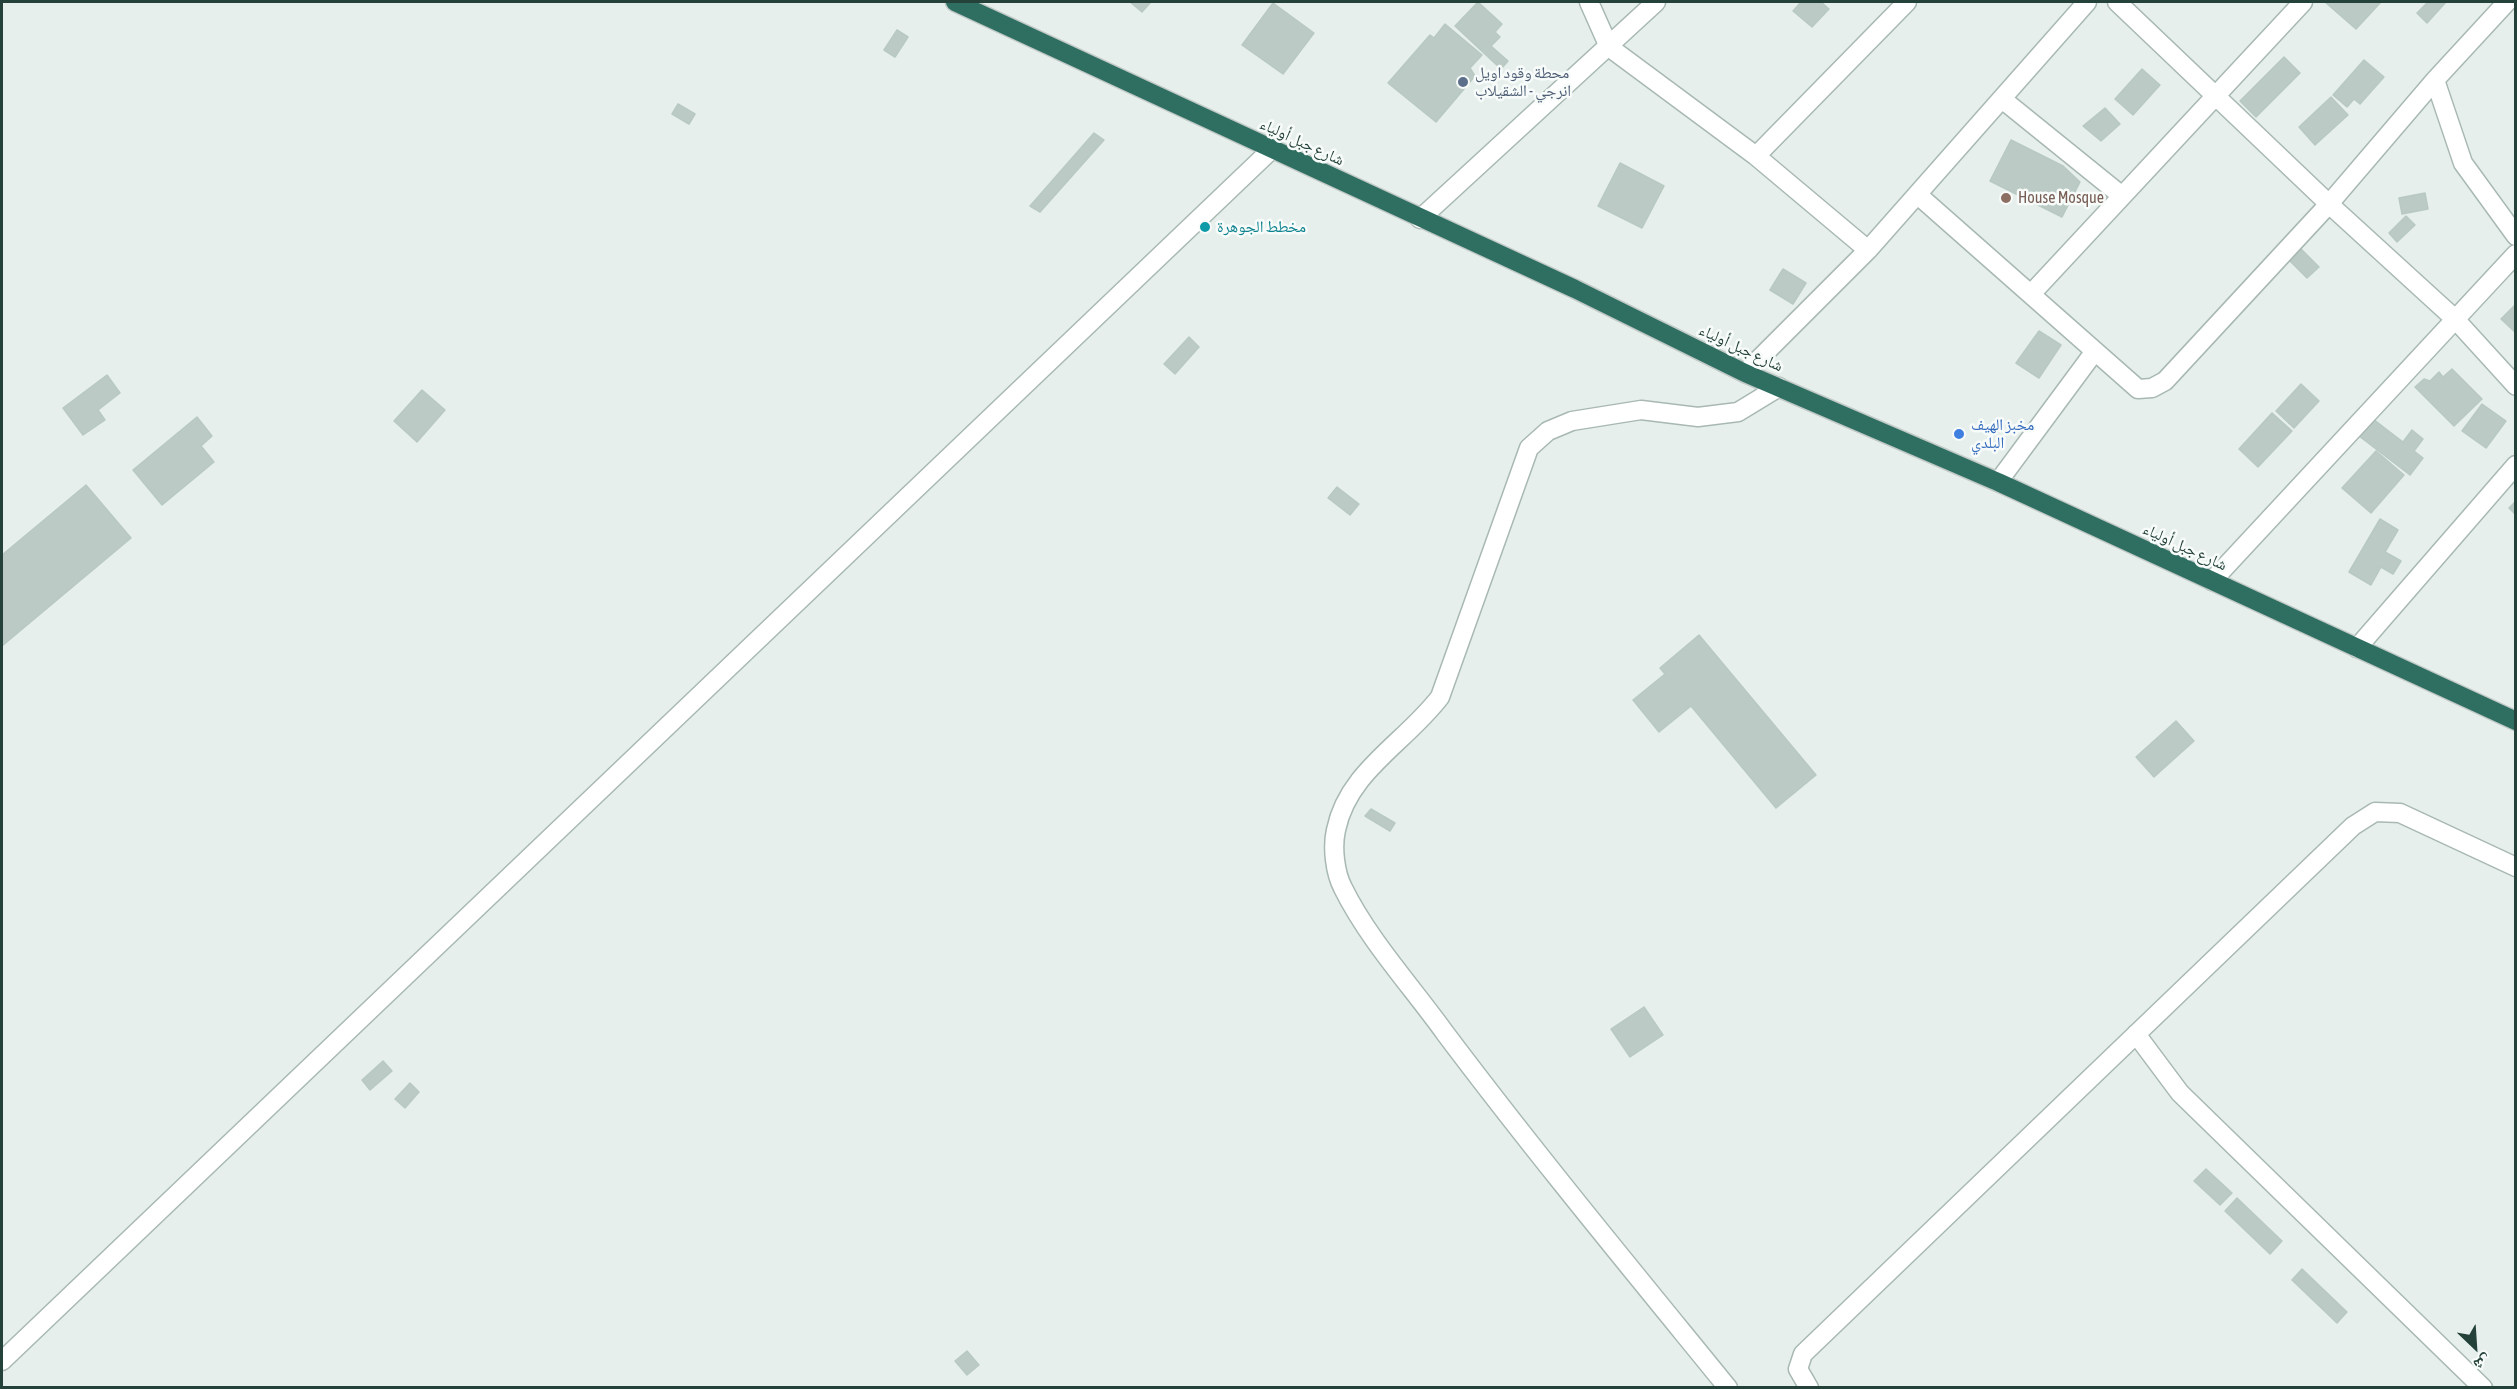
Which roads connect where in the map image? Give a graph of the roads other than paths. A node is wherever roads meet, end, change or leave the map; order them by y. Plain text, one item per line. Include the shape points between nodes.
1 (955, 2) edge
2 (1589, 2) edge
3 (1656, 2) edge
4 (1907, 2) edge
5 (2086, 2) edge
6 (2117, 2) edge
7 (2303, 2) edge
8 (2507, 2) edge
9 (1609, 47) junction
10 (2435, 80) junction
11 (2218, 95) junction
12 (2002, 99) junction
13 (1272, 149) junction
14 (1756, 156) junction
15 (1918, 195) junction
16 (2122, 196) junction
17 (2329, 204) junction
18 (1420, 219) junction
19 (2516, 236) edge
20 (1868, 250) junction
21 (2516, 254) edge
22 (2031, 294) junction
23 (2455, 319) junction
24 (2095, 351) junction
25 (1745, 373) junction
26 (2516, 386) edge
27 (1779, 387) junction
28 (2516, 465) edge
29 (1998, 482) junction
30 (2212, 581) junction
31 (2357, 648) junction
32 (2516, 721) edge
33 (2516, 867) edge
34 (2136, 1034) junction
35 (2, 1361) edge
36 (1728, 1388) edge
37 (1809, 1388) edge
38 (2483, 1388) edge

1 - 13 highway, شارع جبل أولياء
2 - 9 street
3 - 9 street
4 - 14 street
5 - 12 street
6 - 11 street
7 - 11 street
8 - 10 street
9 - 14 street
9 - 18 street
10 - 17 street
10 - 19 street via 2463,163
11 - 16 street
11 - 17 street
12 - 15 street
12 - 16 street
13 - 18 highway, شارع جبل أولياء
13 - 35 street
14 - 20 street
15 - 20 street
15 - 22 street
16 - 22 street
17 - 23 street
17 - 24 street via 2164,381 2152,388 2138,389
18 - 25 highway, شارع جبل أولياء via 1575,289
20 - 25 street
21 - 23 street
22 - 24 street
23 - 26 street
23 - 30 street
24 - 29 street
25 - 27 highway, شارع جبل أولياء
27 - 29 highway, شارع جبل أولياء
27 - 36 street via 1738,412 1698,417 1641,410 1572,421 1548,431 1529,448 1440,697 1424,718 1366,771 1347,797 1335,831 1342,886 1378,942 1525,1140
28 - 31 street
29 - 30 highway, شارع جبل أولياء
30 - 31 highway, شارع جبل أولياء
31 - 32 highway, شارع جبل أولياء
33 - 34 street via 2400,813 2375,812 2353,826
34 - 37 street via 1803,1354 1798,1369
34 - 38 street via 2181,1093

